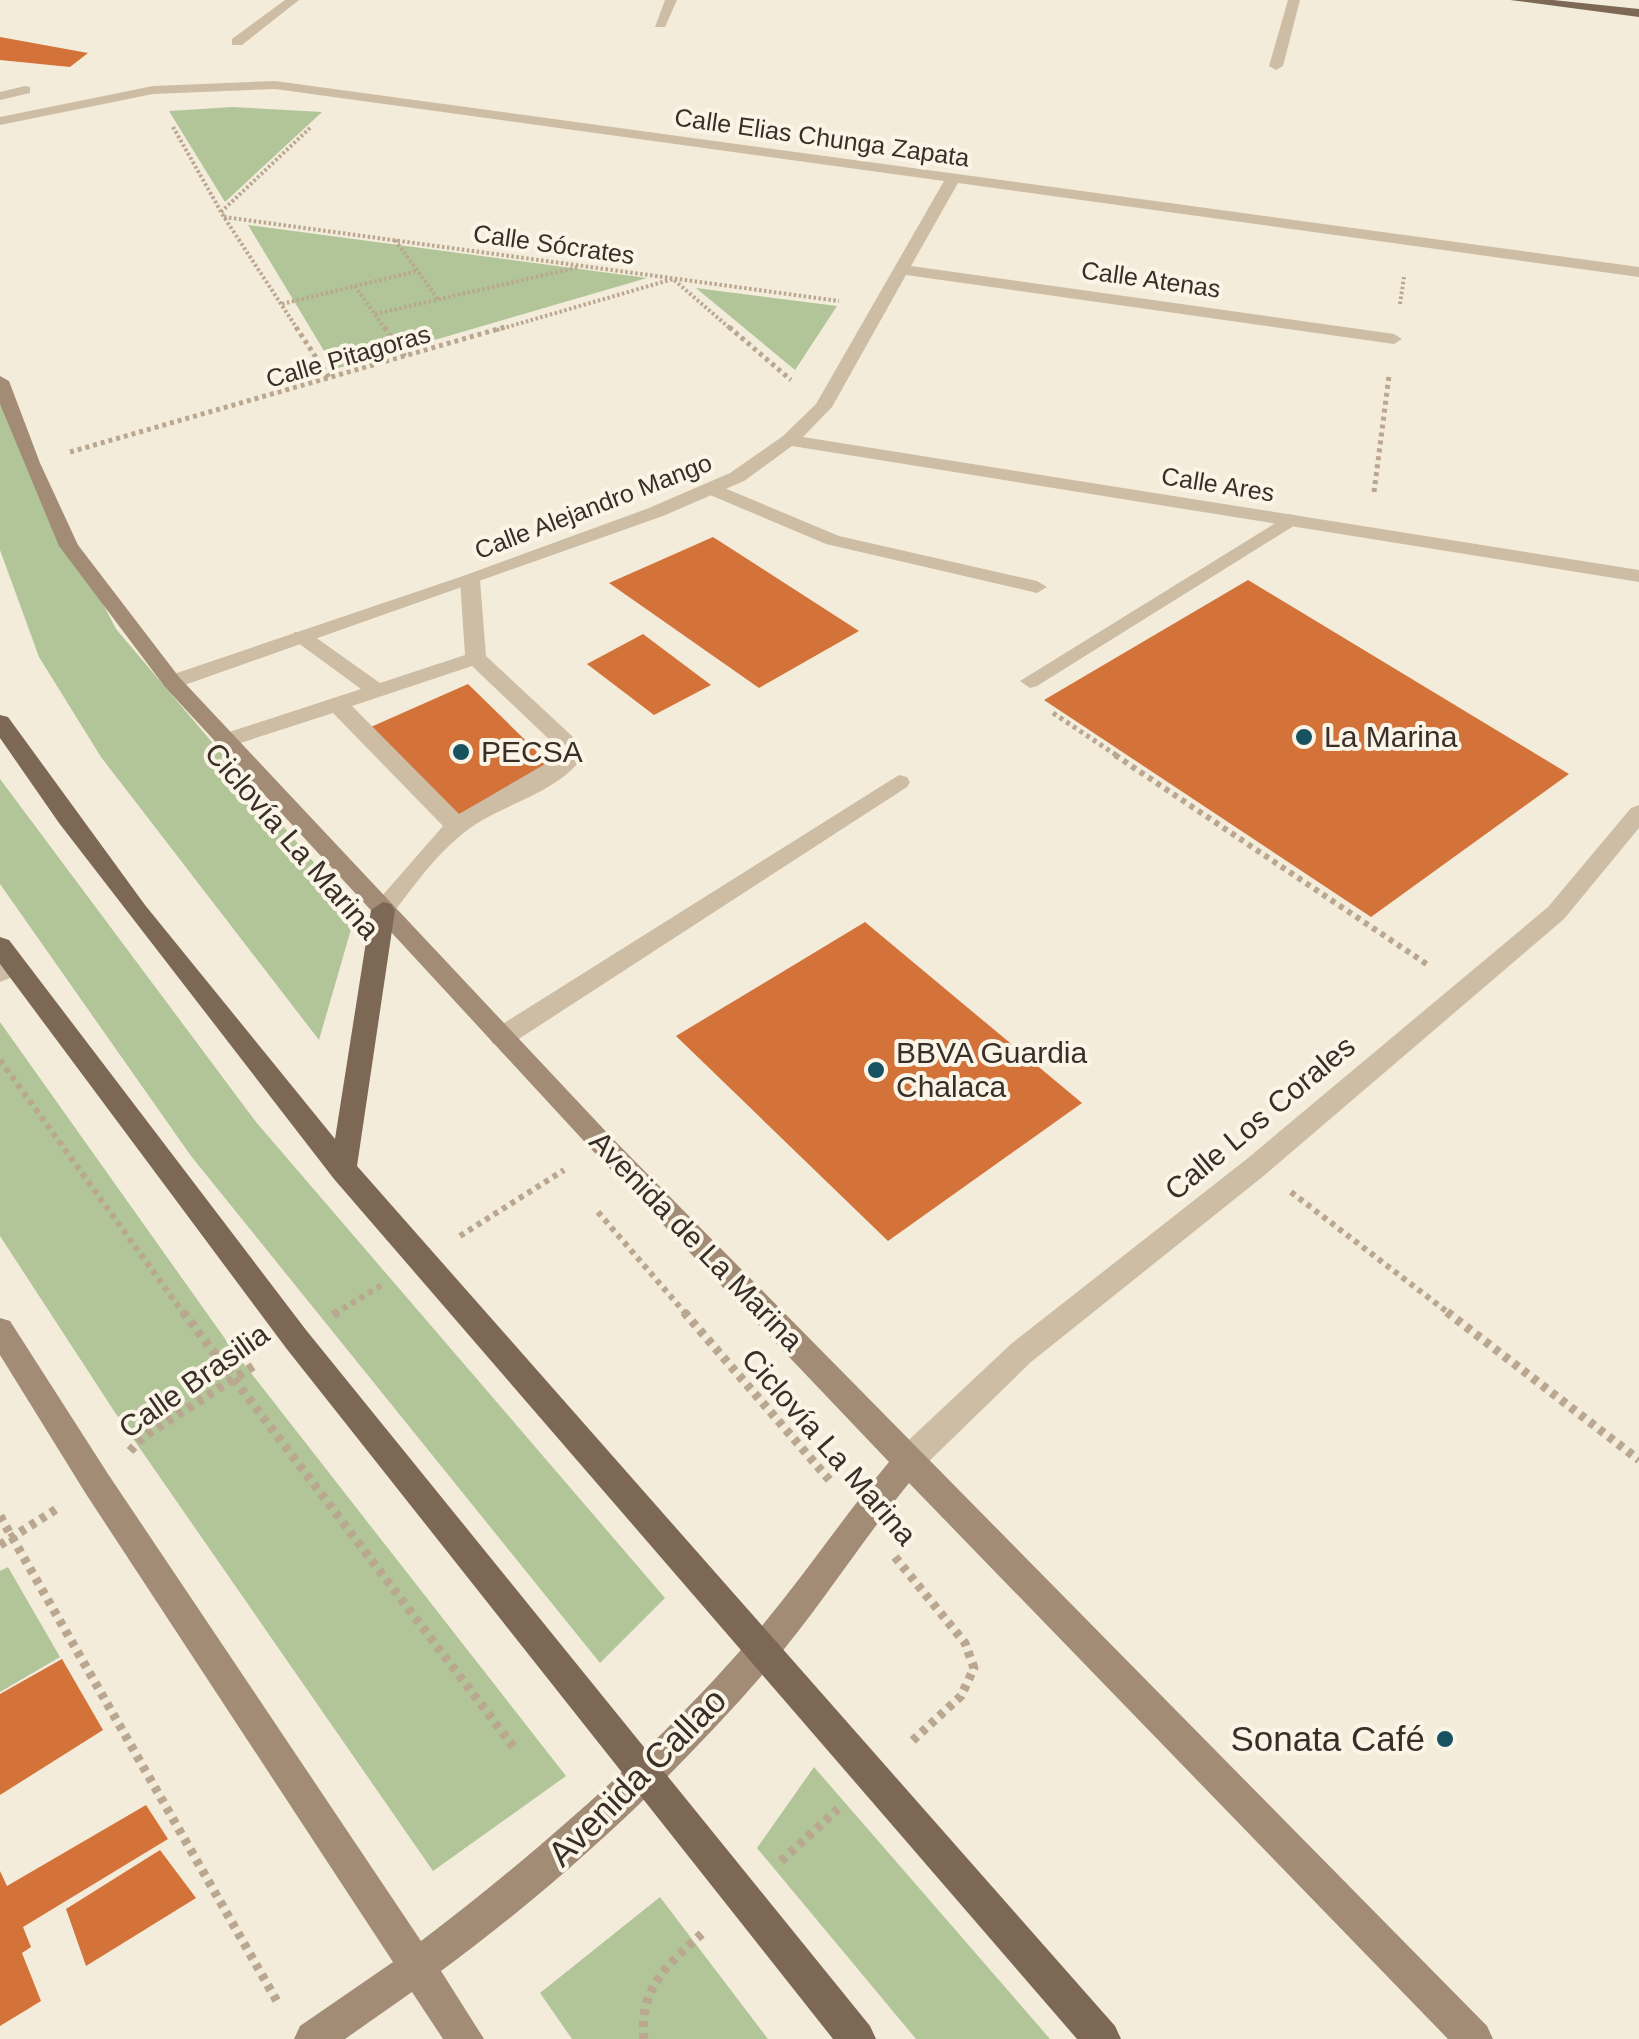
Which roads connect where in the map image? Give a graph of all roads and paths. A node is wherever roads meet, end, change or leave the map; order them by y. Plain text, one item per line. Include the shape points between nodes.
1 (293, 0) edge
2 (671, 0) edge
3 (1294, 0) edge
4 (1516, 0) edge
5 (1639, 13) edge
6 (660, 24) dead end
7 (237, 42) dead end
8 (1276, 66) dead end
9 (24, 90) dead end
10 (153, 90) junction
11 (0, 96) edge
12 (320, 120) dead end
13 (0, 121) edge
14 (952, 180) junction
15 (222, 214) junction
16 (395, 240) junction
17 (1410, 241) junction
18 (582, 266) junction
19 (901, 269) junction
20 (417, 272) junction
21 (1639, 272) edge
22 (674, 279) junction
23 (355, 286) junction
24 (438, 300) junction
25 (282, 304) junction
26 (880, 307) junction
27 (375, 314) junction
28 (1394, 339) junction
29 (406, 358) junction
30 (330, 379) junction
31 (0, 381) edge
32 (823, 407) junction
33 (789, 440) junction
34 (31, 463) junction
35 (710, 488) junction
36 (1290, 520) junction
37 (1368, 533) junction
38 (1639, 576) edge
39 (470, 580) junction
40 (1037, 587) dead end
41 (301, 636) junction
42 (476, 658) junction
43 (1030, 681) joint
44 (172, 682) junction
45 (375, 689) junction
46 (336, 703) junction
47 (0, 722) edge
48 (224, 741) junction
49 (899, 782) dead end
50 (1639, 812) edge
51 (457, 826) junction
52 (383, 910) junction
53 (5, 962) edge
54 (1464, 990) junction
55 (502, 1037) junction
56 (0, 1060) edge
57 (603, 1145) junction
58 (549, 1156) dead end
59 (1256, 1166) junction
60 (562, 1170) junction
61 (343, 1171) junction
62 (575, 1185) dead end
63 (587, 1200) dead end
64 (420, 1262) junction
65 (0, 1330) edge
66 (296, 1339) junction
67 (232, 1380) junction
68 (1639, 1460) edge
69 (908, 1461) junction
70 (96, 1484) junction
71 (0, 1516) edge
72 (862, 1517) junction
73 (12, 1537) junction
74 (0, 1546) edge
75 (760, 1652) junction
76 (516, 1748) dead end
77 (646, 1776) junction
78 (872, 1778) junction
79 (742, 1897) junction
80 (417, 1969) junction
81 (281, 2007) dead end
82 (313, 2039) edge
83 (464, 2039) edge
84 (644, 2039) edge
85 (857, 2039) edge
86 (1102, 2039) edge
87 (1474, 2039) edge

1 - 7 street
2 - 6 street
3 - 8 street
4 - 5 main road
9 - 11 street
10 - 13 street, Calle Elias Chunga Zapata
10 - 14 street, Calle Elias Chunga Zapata via 275,84
10 - 15 path
12 - 15 path
14 - 17 street, Calle Elias Chunga Zapata
14 - 19 street, Calle Alejandro Mango
15 - 16 path, Calle Sócrates
15 - 25 path
16 - 18 path, Calle Sócrates
16 - 20 path
17 - 21 street, Calle Elias Chunga Zapata
17 - 28 path
18 - 22 path, Calle Sócrates
18 - 24 path
19 - 26 street, Calle Alejandro Mango
19 - 28 street, Calle Atenas
20 - 23 path
20 - 24 path
22 - 26 path, Calle Sócrates
22 - 29 path, Calle Pitagoras
22 - 32 path
23 - 25 path
23 - 27 path
24 - 27 path
25 - 30 path
26 - 32 street, Calle Alejandro Mango
27 - 29 path
28 - 37 path
29 - 30 path, Calle Pitagoras
30 - 34 path, Calle Pitagoras
31 - 34 main road, Avenida de La Marina
32 - 33 street, Calle Alejandro Mango
33 - 35 street, Calle Alejandro Mango
33 - 36 street, Calle Ares
34 - 44 main road, Avenida de La Marina via 69,546
35 - 39 street, Calle Alejandro Mango
35 - 40 street via 833,540
36 - 37 street, Calle Ares
36 - 43 street
37 - 38 street, Calle Ares
39 - 41 street, Calle Alejandro Mango
39 - 42 street
41 - 44 street, Calle Alejandro Mango
41 - 45 street
42 - 45 street
42 - 51 street via 564,740 571,758 551,776
43 - 54 path via 1022,692
44 - 48 main road, Avenida de La Marina
45 - 46 street
46 - 48 street
46 - 51 street
47 - 61 main road via 164,945
48 - 52 main road, Avenida de La Marina
49 - 55 street
50 - 54 street, Calle Los Corales via 1556,913
51 - 52 street
52 - 55 main road, Avenida de La Marina
52 - 61 main road
53 - 66 main road
54 - 59 street, Calle Los Corales
55 - 57 main road, Avenida de La Marina
56 - 67 path
57 - 60 path, Calle Brasilia
57 - 69 main road, Avenida de La Marina
58 - 60 path
59 - 68 path
59 - 69 street, Calle Los Corales via 1021,1354
60 - 62 path
60 - 64 path, Calle Brasilia
61 - 64 main road
63 - 72 path, Ciclovía La Marina
64 - 66 path, Calle Brasilia
64 - 75 main road
65 - 70 main road
66 - 67 path, Calle Brasilia
66 - 77 main road
67 - 70 path, Calle Brasilia via 142,1438
67 - 76 path
69 - 72 main road, Avenida Callao
69 - 87 main road, Avenida de La Marina
70 - 73 path, Calle Brasilia
70 - 80 main road
71 - 73 path
72 - 75 main road, Avenida Callao
72 - 78 path, Ciclovía La Marina via 965,1643 974,1668 960,1696
73 - 74 path, Calle Brasilia
73 - 81 path
75 - 77 main road, Avenida Callao
75 - 78 main road
77 - 79 main road
77 - 80 main road, Avenida Callao via 540,1873
78 - 79 path, Ciclovía La Marina
78 - 86 main road
79 - 84 path, Ciclovía La Marina via 666,1966 643,1998
79 - 85 main road
80 - 82 main road, Avenida Callao
80 - 83 main road

